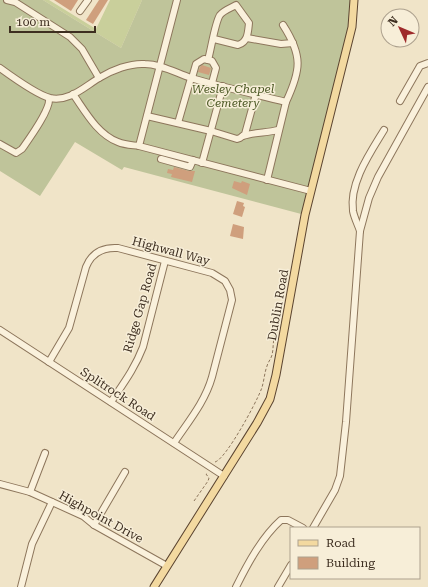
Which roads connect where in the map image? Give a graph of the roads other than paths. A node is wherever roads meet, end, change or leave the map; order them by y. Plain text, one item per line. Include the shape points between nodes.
1 (7, 0) edge
2 (88, 0) edge
3 (177, 0) edge
4 (354, 0) edge
5 (237, 3) edge
6 (80, 11) dead end
7 (284, 25) dead end
8 (246, 38) junction
9 (214, 39) junction
10 (293, 43) junction
11 (208, 60) junction
12 (428, 63) edge
13 (160, 66) junction
14 (0, 68) edge
15 (99, 78) junction
16 (192, 78) junction
17 (212, 83) junction
18 (223, 86) junction
19 (428, 87) edge
20 (73, 94) junction
21 (256, 94) junction
22 (49, 98) junction
23 (400, 101) dead end
24 (286, 102) junction
25 (147, 116) junction
26 (178, 123) junction
27 (278, 130) junction
28 (384, 130) dead end
29 (211, 131) junction
30 (243, 136) junction
31 (0, 144) edge
32 (139, 146) junction
33 (168, 154) junction
34 (193, 160) junction
35 (202, 163) junction
36 (266, 180) junction
37 (311, 191) junction
38 (360, 231) junction
39 (165, 261) junction
40 (0, 330) edge
41 (49, 362) junction
42 (111, 402) junction
43 (174, 444) junction
44 (44, 453) dead end
45 (125, 472) dead end
46 (224, 476) junction
47 (0, 484) edge
48 (30, 492) junction
49 (52, 502) junction
50 (94, 525) junction
51 (301, 527) edge
52 (314, 527) edge
53 (167, 566) junction
54 (290, 567) edge
55 (21, 587) edge
56 (154, 587) edge
57 (236, 587) edge
58 (278, 587) edge

1 - 15 street via 15,2 70,37 82,49
2 - 6 street
3 - 13 street
4 - 37 main road, Dublin Road via 352,27
5 - 8 street via 249,22
5 - 9 street via 221,14
7 - 10 street
8 - 9 street via 238,45
8 - 10 street via 281,44
9 - 11 street
10 - 24 street via 298,65
11 - 16 street via 204,59 196,64
11 - 17 street via 216,68
12 - 23 street via 420,66
13 - 15 street via 135,64
13 - 16 street
13 - 25 street
14 - 22 street
15 - 20 street
16 - 17 street
16 - 26 street
17 - 18 street
18 - 21 street
18 - 29 street
19 - 38 street via 378,177
20 - 22 street
20 - 32 street via 103,133 117,142
21 - 24 street
21 - 30 street
22 - 31 street via 41,120 22,149 16,153
24 - 27 street
25 - 26 street
25 - 32 street
26 - 29 street
27 - 30 street
27 - 36 street
28 - 38 street via 357,178 352,196 353,212
29 - 30 street via 237,139
29 - 35 street
32 - 33 street
33 - 34 street
33 - 34 street via 164,160 190,167
34 - 35 street
35 - 36 street
36 - 37 street
37 - 46 main road, Dublin Road via 270,399 258,423
38 - 52 street via 340,476 335,490
39 - 41 street, Highwall Way via 118,248 98,251 88,261 69,328
39 - 42 street, Ridge Gap Road via 143,347 133,370
39 - 43 street, Highwall Way via 222,278 232,295 209,389
40 - 41 street, Splitrock Road
41 - 42 street, Splitrock Road
42 - 43 street, Splitrock Road
43 - 46 street, Splitrock Road
44 - 48 street
45 - 50 street
46 - 53 main road, Dublin Road
47 - 48 street, Highpoint Drive
48 - 49 street, Highpoint Drive
49 - 50 street, Highpoint Drive via 83,516
49 - 55 street via 32,544
50 - 53 street, Highpoint Drive
51 - 57 street via 288,520 281,520 270,530
53 - 56 main road, Dublin Road
54 - 58 street

